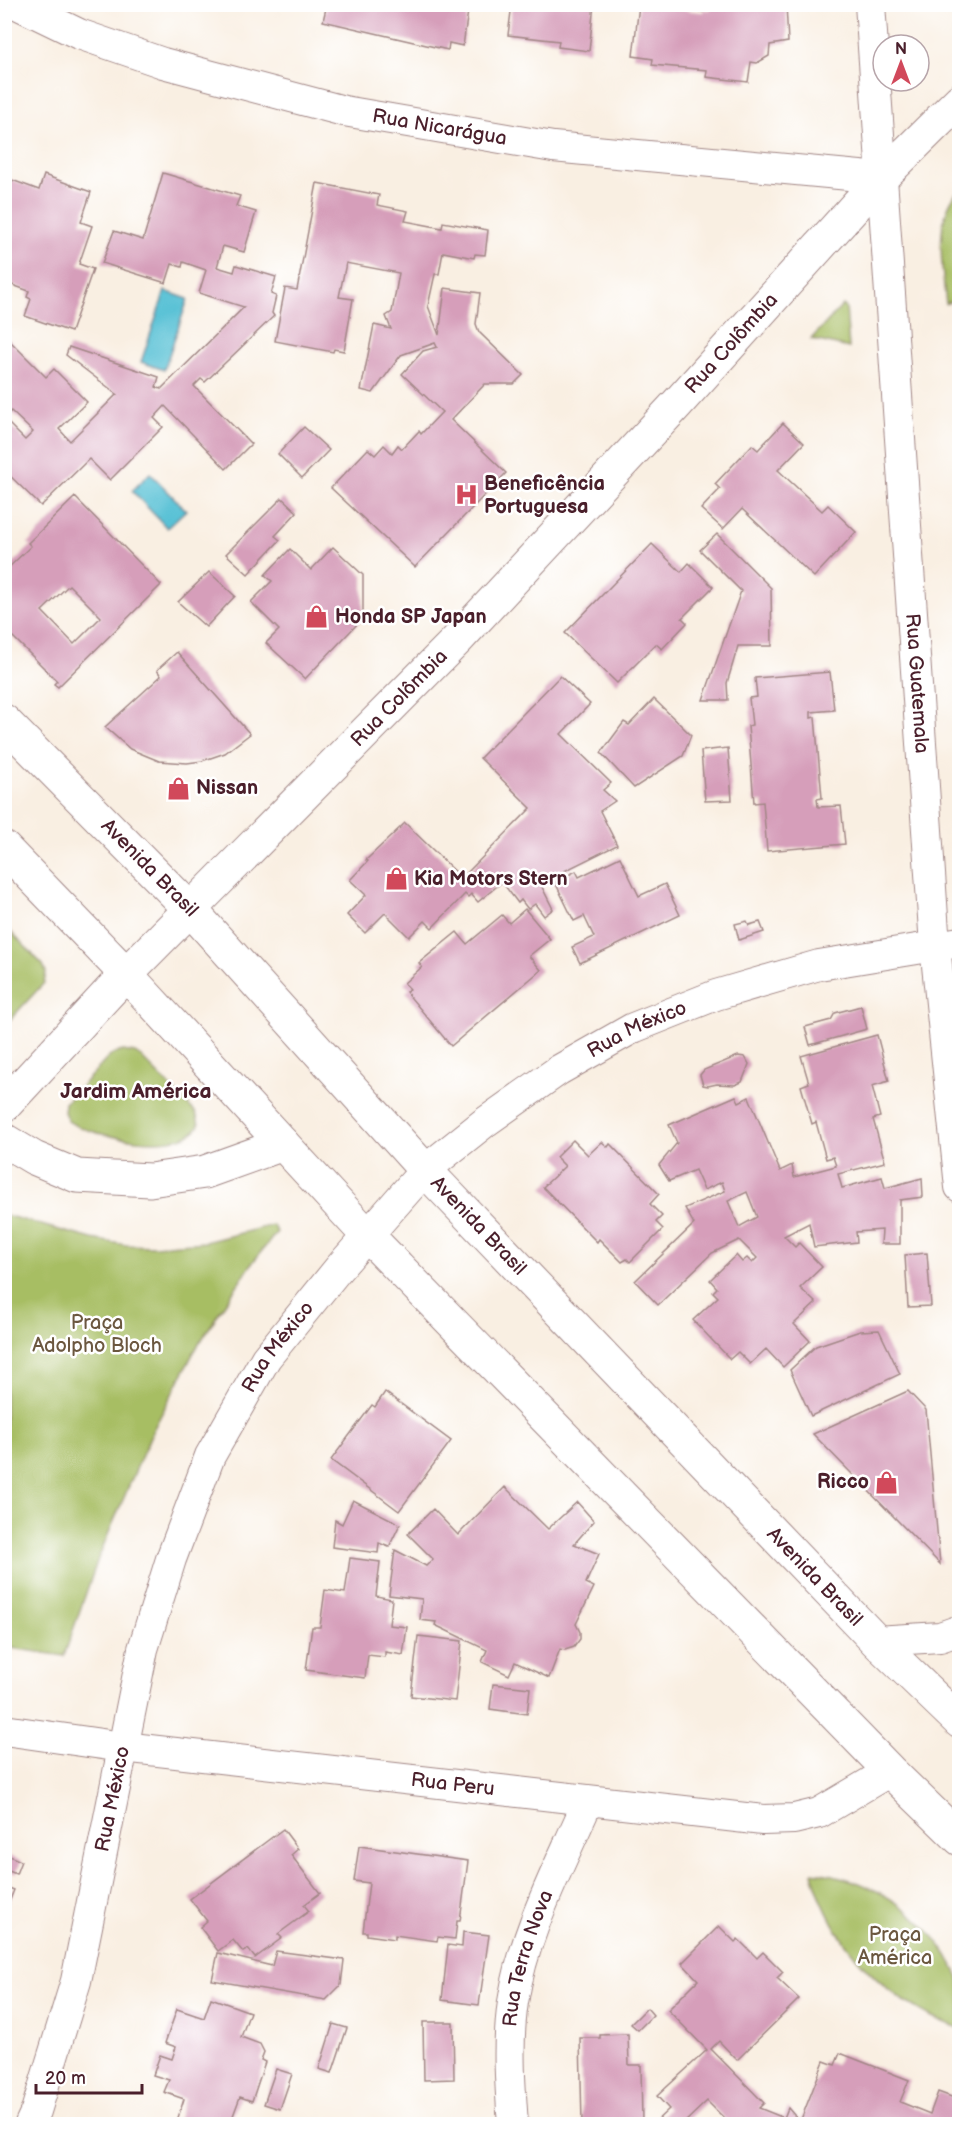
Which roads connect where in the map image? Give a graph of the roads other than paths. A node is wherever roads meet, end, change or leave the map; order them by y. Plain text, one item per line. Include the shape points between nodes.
1 (17, 4) edge
2 (870, 4) edge
3 (960, 100) edge
4 (880, 178) junction
5 (4, 721) edge
6 (4, 849) edge
7 (190, 909) junction
8 (947, 944) edge
9 (126, 974) junction
10 (954, 1060) edge
11 (4, 1106) edge
12 (4, 1140) edge
13 (283, 1144) junction
14 (425, 1170) junction
15 (960, 1187) edge
16 (367, 1235) junction
17 (960, 1630) edge
18 (876, 1641) junction
19 (960, 1722) edge
20 (4, 1730) edge
21 (123, 1747) junction
22 (890, 1771) junction
23 (588, 1801) junction
24 (960, 1839) edge
25 (30, 2124) edge
26 (513, 2124) edge

1 - 4 street, Rua Nicarágua via 79,34 162,63 344,111 553,147
2 - 4 street, Rua Guatemala
3 - 4 main road, Rua Colômbia
4 - 7 main road, Rua Colômbia via 457,640
4 - 8 street, Rua Guatemala
5 - 7 main road, Avenida Brasil
6 - 9 main road
7 - 9 main road, Rua Colômbia
7 - 14 main road, Avenida Brasil
8 - 10 street, Rua Guatemala
8 - 14 street, Rua México via 819,965 716,995 633,1028 560,1070
9 - 11 main road, Rua Colômbia
9 - 13 main road
10 - 15 street, Rua Guatemala
12 - 13 main road via 77,1176 150,1180 205,1172
13 - 16 main road
14 - 16 street, Rua México
14 - 18 main road, Avenida Brasil
16 - 21 street, Rua México via 266,1358 210,1456 171,1558 143,1649
16 - 22 main road
17 - 18 street via 940,1637
18 - 19 main road, Avenida Brasil
20 - 21 street, Rua Peru
21 - 23 street, Rua Peru
21 - 25 street, Rua México via 76,1982
22 - 23 street, Rua Peru via 819,1813 794,1819 763,1820
22 - 24 main road
23 - 26 street, Rua Terra Nova via 531,1933 513,2002 509,2065

